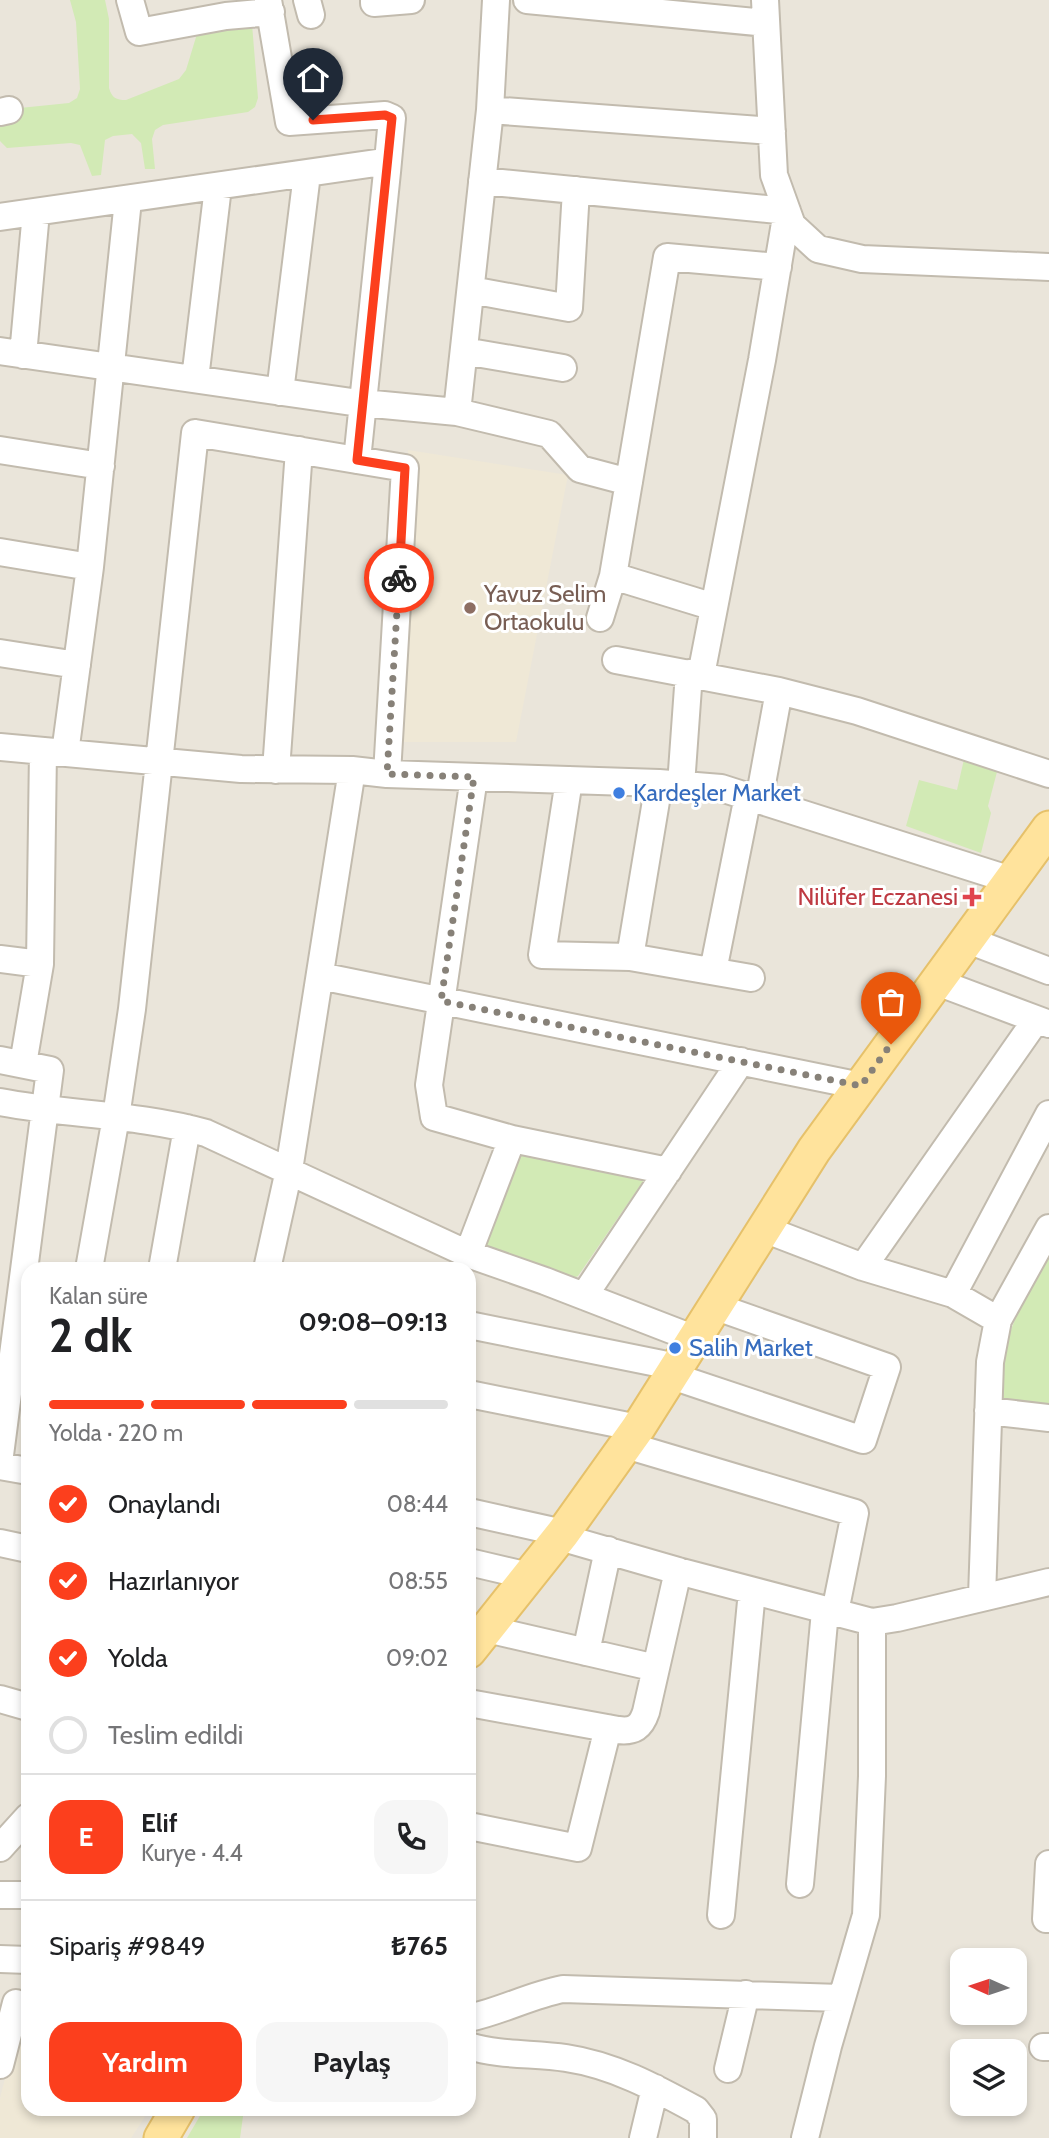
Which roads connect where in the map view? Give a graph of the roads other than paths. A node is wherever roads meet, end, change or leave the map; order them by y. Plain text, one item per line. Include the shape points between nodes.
1 (130, 0) edge
2 (374, 0) edge
3 (411, 0) edge
4 (496, 0) edge
5 (527, 0) edge
6 (270, 6) edge
7 (765, 12) edge
8 (490, 110) junction
9 (772, 131) junction
10 (387, 172) junction
11 (307, 174) junction
12 (482, 181) junction
13 (218, 187) junction
14 (576, 190) junction
15 (128, 200) junction
16 (787, 211) junction
17 (36, 212) junction
18 (0, 217) edge
19 (778, 267) junction
20 (1049, 267) edge
21 (471, 290) junction
22 (464, 351) junction
23 (11, 353) edge
24 (112, 368) junction
25 (563, 368) dead end
26 (195, 379) junction
27 (280, 392) junction
28 (363, 403) junction
29 (457, 412) junction
30 (0, 450) edge
31 (299, 450) junction
32 (357, 460) junction
33 (101, 466) junction
34 (629, 482) junction
35 (0, 552) edge
36 (90, 567) junction
37 (613, 576) junction
38 (714, 607) junction
39 (600, 618) dead end
40 (0, 653) edge
41 (616, 660) dead end
42 (76, 665) junction
43 (695, 674) junction
44 (779, 691) junction
45 (0, 747) edge
46 (54, 752) junction
47 (159, 761) junction
48 (276, 770) junction
49 (352, 770) junction
50 (387, 774) junction
51 (1049, 774) edge
52 (474, 777) junction
53 (569, 780) junction
54 (670, 784) junction
55 (754, 798) junction
56 (1049, 828) edge
57 (1011, 880) junction
58 (968, 940) junction
59 (630, 957) junction
60 (0, 959) edge
61 (40, 964) junction
62 (713, 971) junction
63 (1049, 971) edge
64 (320, 976) junction
65 (751, 978) dead end
66 (937, 982) junction
67 (441, 1001) junction
68 (1042, 1022) edge
69 (11, 1062) edge
70 (741, 1062) junction
71 (861, 1086) junction
72 (0, 1102) edge
73 (45, 1110) junction
74 (1049, 1114) edge
75 (116, 1117) junction
76 (187, 1128) junction
77 (512, 1139) junction
78 (289, 1170) junction
79 (668, 1171) junction
80 (1049, 1228) edge
81 (764, 1229) junction
82 (468, 1254) junction
83 (90, 1262) edge
84 (163, 1262) edge
85 (269, 1262) edge
86 (863, 1267) junction
87 (953, 1294) junction
88 (584, 1296) junction
89 (714, 1306) junction
90 (998, 1320) junction
91 (476, 1327) edge
92 (695, 1339) junction
93 (6, 1354) edge
94 (675, 1371) junction
95 (476, 1396) edge
96 (988, 1411) junction
97 (1049, 1418) edge
98 (632, 1436) junction
99 (0, 1455) edge
100 (0, 1465) edge
101 (21, 1470) edge
102 (476, 1514) edge
103 (562, 1535) junction
104 (0, 1543) edge
105 (21, 1548) edge
106 (608, 1550) junction
107 (476, 1564) edge
108 (678, 1571) junction
109 (529, 1576) junction
110 (1049, 1582) edge
111 (752, 1591) junction
112 (982, 1597) junction
113 (830, 1612) junction
114 (872, 1622) junction
115 (478, 1640) edge
116 (586, 1652) junction
117 (656, 1668) junction
118 (0, 1699) edge
119 (476, 1704) edge
120 (21, 1705) edge
121 (608, 1728) junction
122 (21, 1825) edge
123 (476, 1827) edge
124 (0, 1848) edge
125 (1049, 1864) edge
126 (800, 1884) dead end
127 (0, 1895) edge
128 (21, 1895) edge
129 (720, 1914) dead end
130 (1049, 1919) edge
131 (0, 1959) edge
132 (21, 1960) edge
133 (746, 1994) junction
134 (841, 1998) junction
135 (16, 2003) dead end
136 (476, 2016) edge
137 (476, 2048) edge
138 (0, 2064) edge
139 (728, 2069) dead end
140 (655, 2088) junction
141 (174, 2116) edge
142 (161, 2138) edge
143 (643, 2138) edge
144 (703, 2138) edge
145 (805, 2138) edge

1 - 6 street via 139,32
2 - 3 street
4 - 8 street
5 - 7 street
6 - 10 street via 289,122 392,118
7 - 9 street
8 - 9 street
8 - 12 street
9 - 16 street via 774,175
10 - 11 street via 383,162
10 - 28 street
11 - 13 street
11 - 27 street
12 - 14 street
12 - 21 street
13 - 15 street
13 - 26 street
14 - 16 street
14 - 21 street via 569,308
15 - 17 street
15 - 24 street
16 - 19 street
16 - 20 street via 793,225 818,249 862,259
17 - 18 street
17 - 23 street
19 - 34 street via 667,257
19 - 38 street
21 - 22 street
22 - 25 street
22 - 29 street
23 - 24 street
24 - 26 street
24 - 33 street
26 - 27 street
27 - 28 street
28 - 29 street
28 - 32 street
29 - 34 street via 549,434 580,469
30 - 33 street
31 - 32 street
31 - 47 street via 195,433
31 - 48 street
32 - 50 street via 405,468
33 - 36 street
34 - 37 street
35 - 36 street
36 - 42 street
37 - 38 street
37 - 39 street
38 - 43 street
40 - 42 street
41 - 43 street
42 - 46 street
43 - 44 street
43 - 54 street
44 - 51 street via 857,711
44 - 55 street
45 - 46 street
46 - 47 street
46 - 61 street
47 - 48 street
47 - 75 street
48 - 49 street
49 - 50 street
49 - 64 street
50 - 52 street
52 - 53 street
52 - 67 street
53 - 54 street
53 - 59 street via 542,955
54 - 55 street via 721,788
54 - 59 street
55 - 57 street
55 - 62 street
56 - 57 main road
57 - 58 main road
58 - 63 street
58 - 66 main road
59 - 62 street
60 - 61 street
61 - 69 street
62 - 65 street
64 - 67 street
64 - 78 street
66 - 68 street
66 - 71 main road
67 - 70 street
67 - 77 street via 429,1085 434,1117
68 - 86 street
69 - 73 street via 50,1070
70 - 71 street
70 - 79 street
71 - 81 main road
72 - 73 street
73 - 75 street
73 - 93 street
74 - 87 street
75 - 76 street
75 - 83 street
76 - 78 street
76 - 84 street
77 - 79 street
77 - 82 street
78 - 82 street
78 - 85 street
79 - 88 street
80 - 90 street
81 - 86 street
81 - 89 main road
82 - 88 street
86 - 87 street
87 - 90 street
88 - 92 street
89 - 92 main road
89 - 94 street via 887,1367 863,1440
90 - 96 street
91 - 94 street
92 - 94 main road
93 - 99 street
94 - 98 main road
95 - 98 street
96 - 97 street
96 - 112 street
98 - 103 main road
98 - 113 street via 855,1513
100 - 101 street
102 - 103 street
103 - 106 street
103 - 109 main road
104 - 105 street
106 - 108 street
106 - 116 street
107 - 109 street
108 - 111 street
108 - 117 street
109 - 115 main road
110 - 112 street
111 - 113 street
111 - 129 street
112 - 114 street
113 - 114 street
113 - 126 street
114 - 134 street via 866,1915
115 - 116 street
116 - 117 street
117 - 121 street via 643,1722 628,1731
118 - 120 street
119 - 121 street
121 - 123 street via 578,1848
122 - 124 street
125 - 130 street
127 - 128 street
131 - 132 street
133 - 134 street
133 - 136 street via 563,1989
133 - 139 street
134 - 145 street
135 - 138 street
137 - 140 street via 599,2064
140 - 143 street
140 - 144 street via 701,2115
141 - 142 main road

